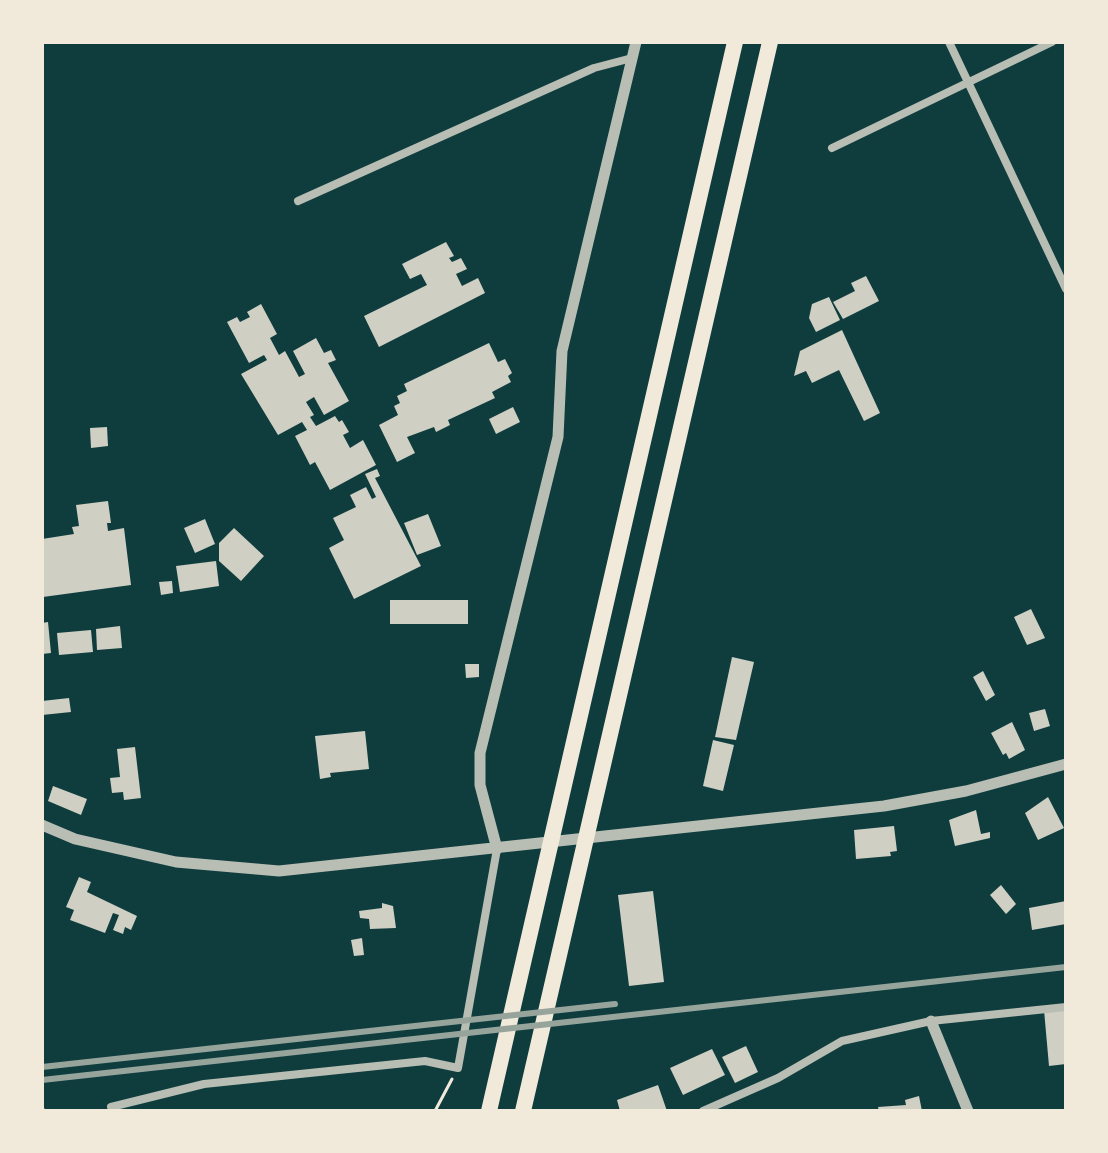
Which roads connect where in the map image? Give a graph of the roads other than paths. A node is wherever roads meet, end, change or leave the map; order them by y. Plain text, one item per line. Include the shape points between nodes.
1 (636, 42) edge
2 (735, 42) edge
3 (770, 42) edge
4 (949, 42) edge
5 (1052, 42) edge
6 (632, 58) junction
7 (968, 82) junction
8 (832, 148) dead end
9 (298, 201) dead end
10 (1066, 289) edge
11 (1066, 764) edge
12 (42, 825) edge
13 (497, 849) junction
14 (1066, 1007) edge
15 (931, 1021) junction
16 (111, 1107) dead end
17 (489, 1111) edge
18 (523, 1111) edge
19 (703, 1111) edge
20 (968, 1111) edge

1 - 6 street
2 - 17 highway
3 - 18 highway
4 - 7 street
5 - 7 street
6 - 9 street via 594,68
6 - 13 street via 562,351 558,437 480,753 480,785
7 - 8 street
7 - 10 street
11 - 13 street via 884,806
12 - 13 street via 75,839 176,862 279,871
13 - 16 street via 458,1068 425,1061 204,1084
14 - 15 street
15 - 19 street via 842,1041 778,1078
15 - 20 street

